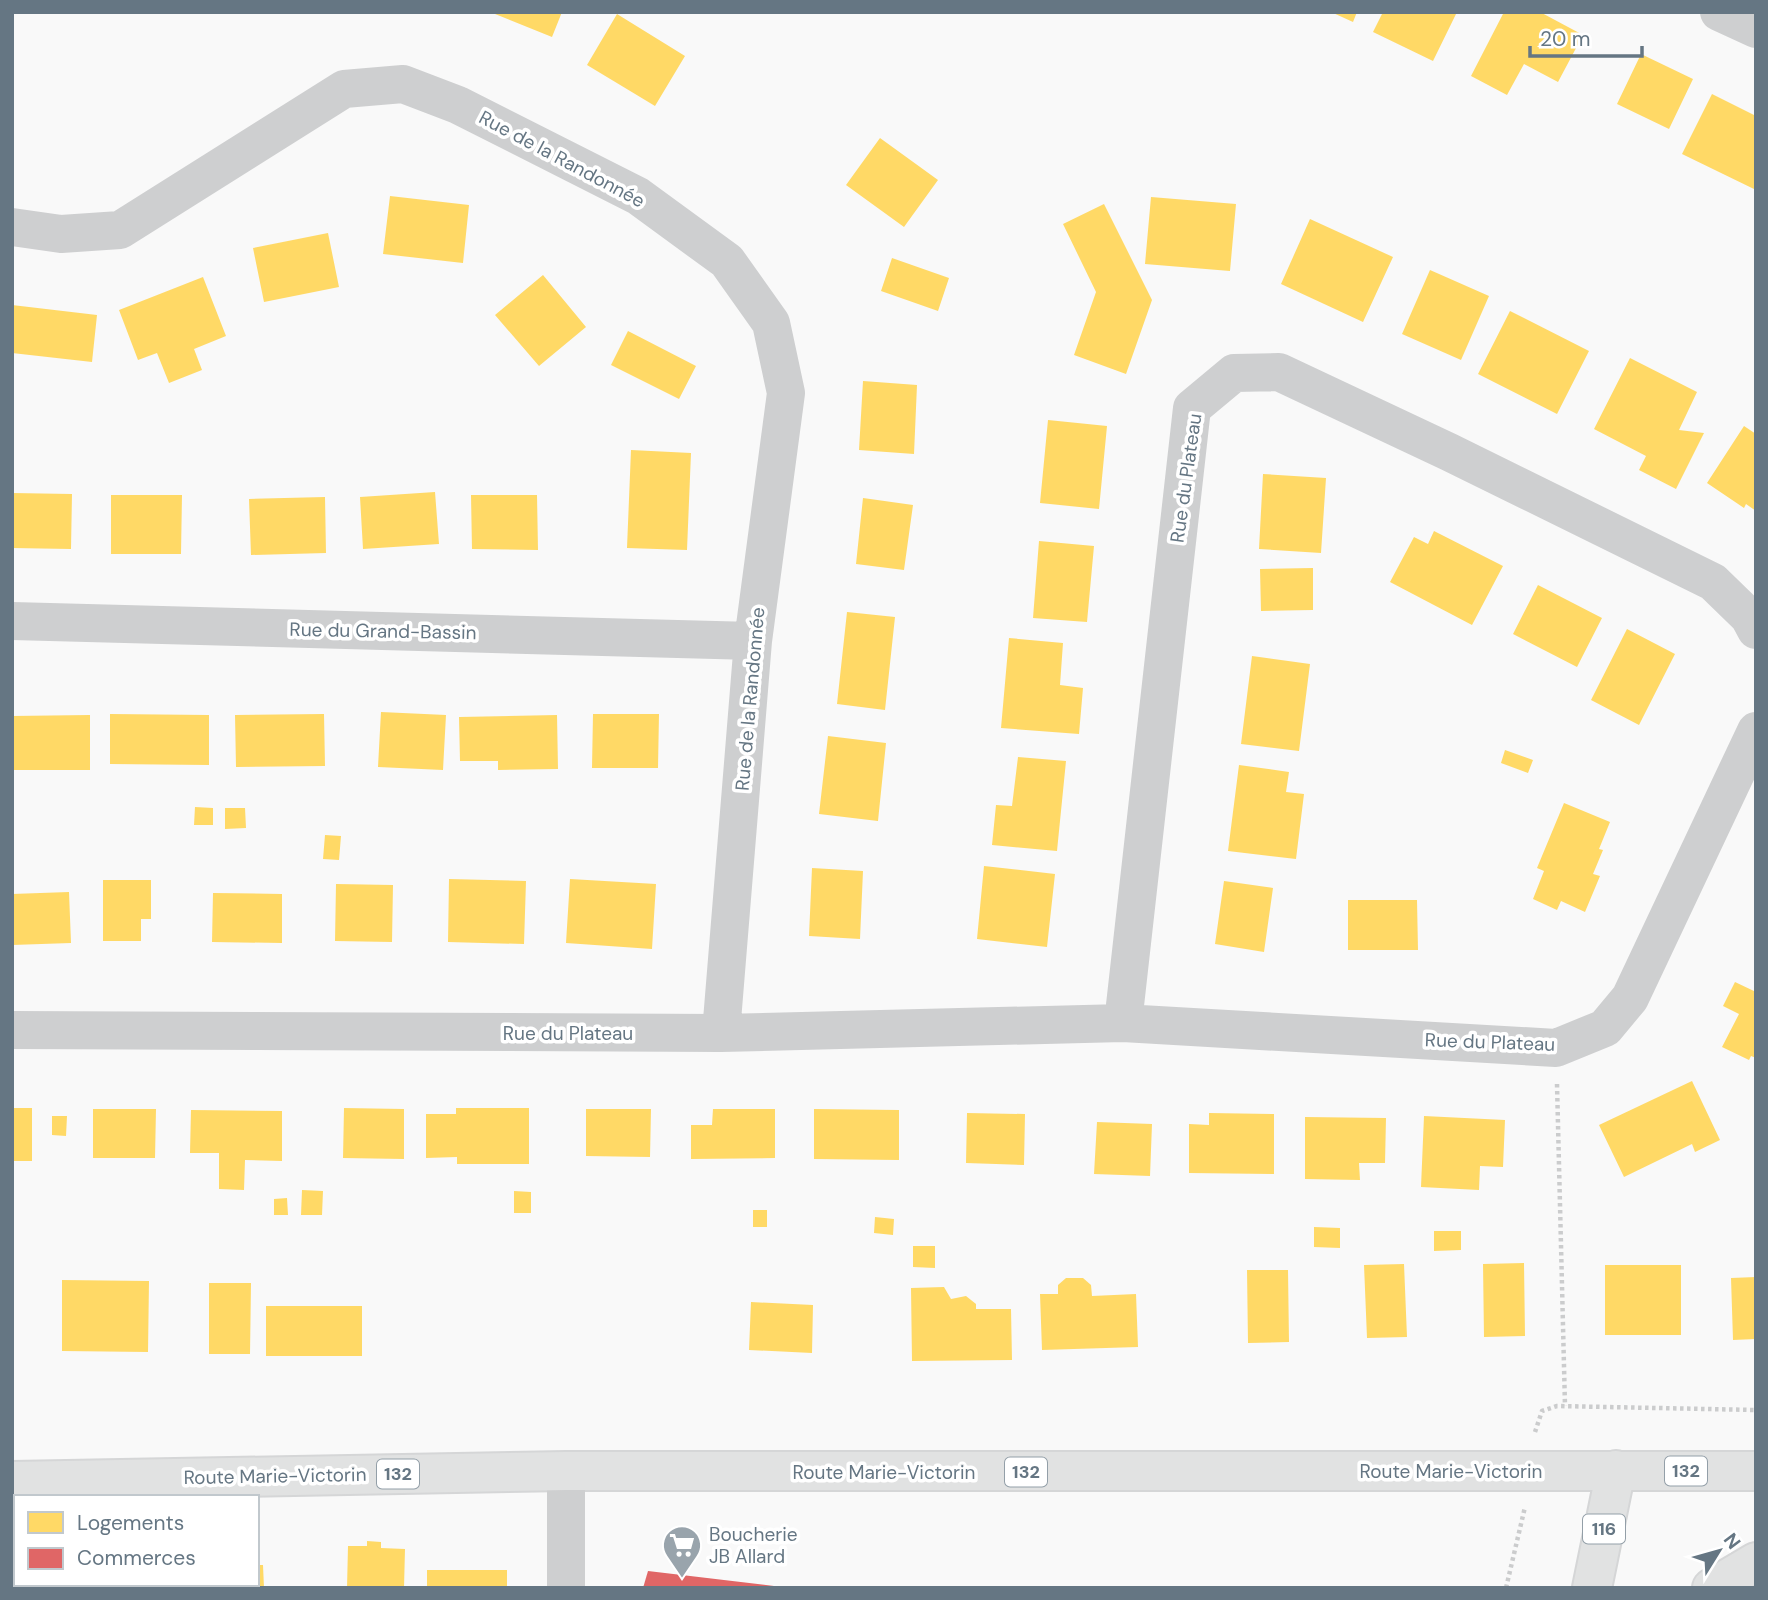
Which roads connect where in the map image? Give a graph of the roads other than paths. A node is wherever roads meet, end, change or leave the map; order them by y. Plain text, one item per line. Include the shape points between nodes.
1 (1719, 12) edge
2 (1756, 29) edge
3 (12, 227) edge
4 (12, 621) edge
5 (1756, 631) edge
6 (753, 641) junction
7 (1756, 731) edge
8 (1123, 1023) junction
9 (12, 1030) edge
10 (721, 1033) junction
11 (1616, 1470) junction
12 (566, 1471) junction
13 (1756, 1471) edge
14 (12, 1481) edge
15 (1756, 1562) edge
16 (566, 1588) edge
17 (1592, 1588) edge
18 (1712, 1588) edge

1 - 2 street
3 - 6 street, Rue de la Randonnée via 61,234 120,230 344,89 403,84 458,105 638,196 727,261 771,323 786,393
4 - 6 street, Rue du Grand-Bassin
5 - 8 street, Rue du Plateau via 1749,617 1702,576 1279,372 1234,373 1192,408
6 - 10 street, Rue de la Randonnée
7 - 8 street, Rue du Plateau via 1630,998 1605,1028 1556,1048
8 - 10 street, Rue du Plateau
9 - 10 street, Rue du Plateau
11 - 12 main road, Route Marie-Victorin / 132
11 - 13 main road, Route Marie-Victorin / 132
11 - 17 main road, 116
12 - 14 main road, Route Marie-Victorin / 132
12 - 16 street
15 - 18 main road

